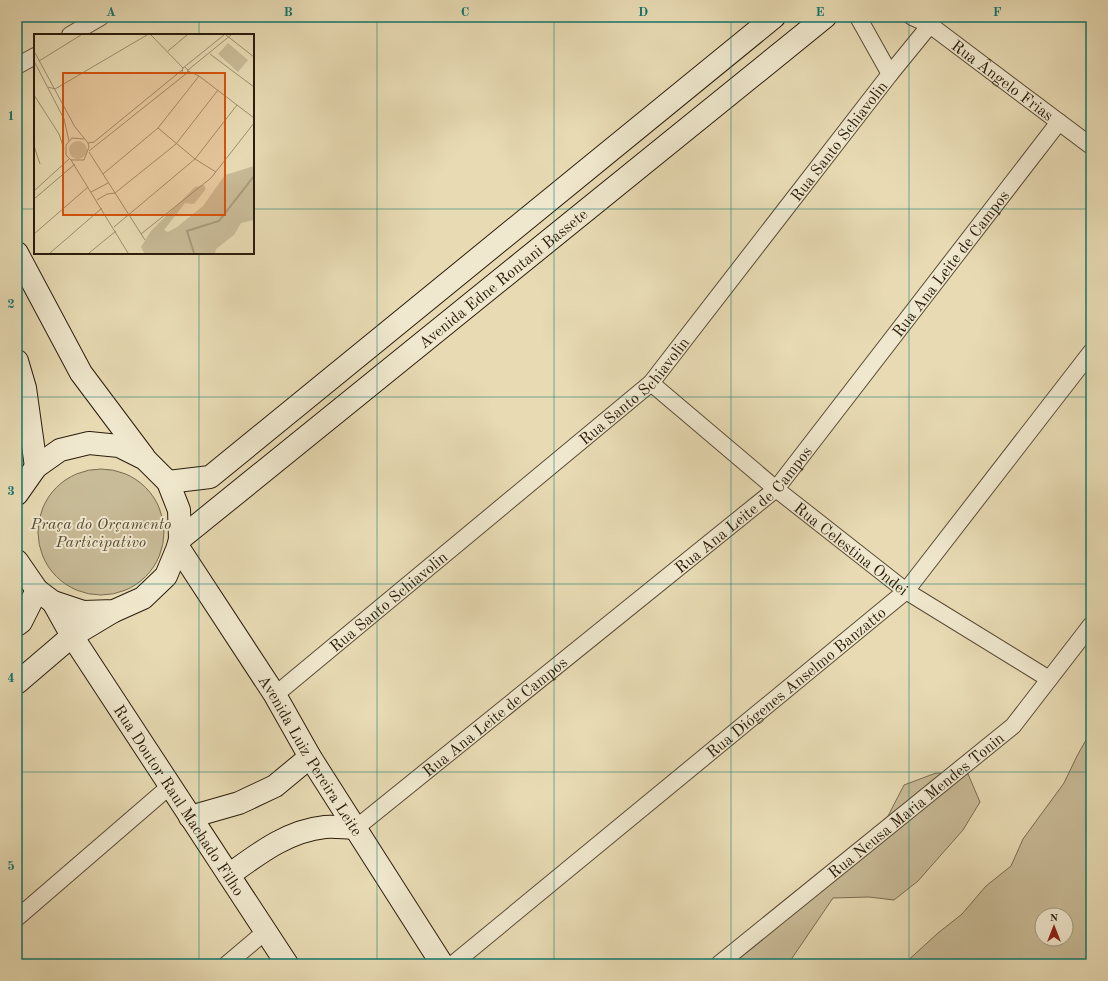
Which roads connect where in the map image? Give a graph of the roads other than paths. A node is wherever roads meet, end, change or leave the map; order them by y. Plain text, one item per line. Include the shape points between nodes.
1 (101, 17) edge
2 (774, 17) edge
3 (825, 17) edge
4 (858, 17) edge
5 (912, 17) edge
6 (930, 25) junction
7 (72, 34) edge
8 (34, 57) edge
9 (17, 66) edge
10 (890, 74) junction
11 (1059, 122) junction
12 (1091, 146) edge
13 (17, 254) edge
14 (1091, 352) edge
15 (17, 360) edge
16 (651, 383) junction
17 (146, 459) junction
18 (36, 467) junction
19 (168, 482) junction
20 (776, 489) junction
21 (17, 494) edge
22 (179, 543) junction
23 (17, 561) edge
24 (906, 590) junction
25 (45, 596) junction
26 (114, 611) junction
27 (17, 625) edge
28 (1091, 625) edge
29 (72, 636) junction
30 (1049, 680) junction
31 (17, 683) edge
32 (274, 695) junction
33 (310, 757) junction
34 (170, 786) junction
35 (190, 817) junction
36 (356, 828) junction
37 (229, 875) junction
38 (17, 918) edge
39 (266, 931) junction
40 (227, 964) edge
41 (287, 964) edge
42 (442, 964) edge
43 (453, 964) edge
44 (719, 964) edge

1 - 7 street
2 - 19 street, Avenida Edne Rontani Bassete via 210,478
3 - 22 street, Avenida Edne Rontani Bassete
4 - 10 street
5 - 6 street, Rua Ângelo Frias
6 - 10 street, Rua Santo Schiavolin
6 - 11 street, Rua Ângelo Frias
8 - 9 street
10 - 16 street, Rua Santo Schiavolin
11 - 12 street, Rua Ângelo Frias
11 - 20 street, Rua Ana Leite de Campos
13 - 17 street via 81,373
14 - 24 street, Rua Diógenes Anselmo Banzatto
15 - 18 street via 26,388
16 - 20 street, Rua Celestina Ondei
16 - 32 street, Rua Santo Schiavolin
17 - 18 street via 119,446 89,443 60,450
17 - 19 street
18 - 21 street
19 - 22 street via 179,510
20 - 24 street, Rua Celestina Ondei
20 - 36 street, Rua Ana Leite de Campos
22 - 26 street via 166,576 143,598
22 - 32 street, Avenida Luiz Pereira Leite
23 - 25 street, Rua Doutor Raul Machado Filho
24 - 30 street, Rua Celestina Ondei
24 - 43 street, Rua Diógenes Anselmo Banzatto
25 - 26 street via 83,612
25 - 27 street
25 - 29 street, Rua Doutor Raul Machado Filho
26 - 29 street
28 - 30 street, Rua Neusa Maria Mendes Tonin
29 - 31 street
29 - 34 street, Rua Doutor Raul Machado Filho
30 - 44 street, Rua Neusa Maria Mendes Tonin via 1013,726
32 - 33 street, Avenida Luiz Pereira Leite
33 - 35 street via 268,789 239,803
33 - 36 street, Avenida Luiz Pereira Leite
34 - 35 street, Rua Doutor Raul Machado Filho
34 - 38 street
35 - 37 street, Rua Doutor Raul Machado Filho
36 - 37 street via 325,827 300,832 273,844
36 - 42 street, Avenida Luiz Pereira Leite
37 - 39 street, Rua Doutor Raul Machado Filho
39 - 40 street
39 - 41 street, Rua Doutor Raul Machado Filho

